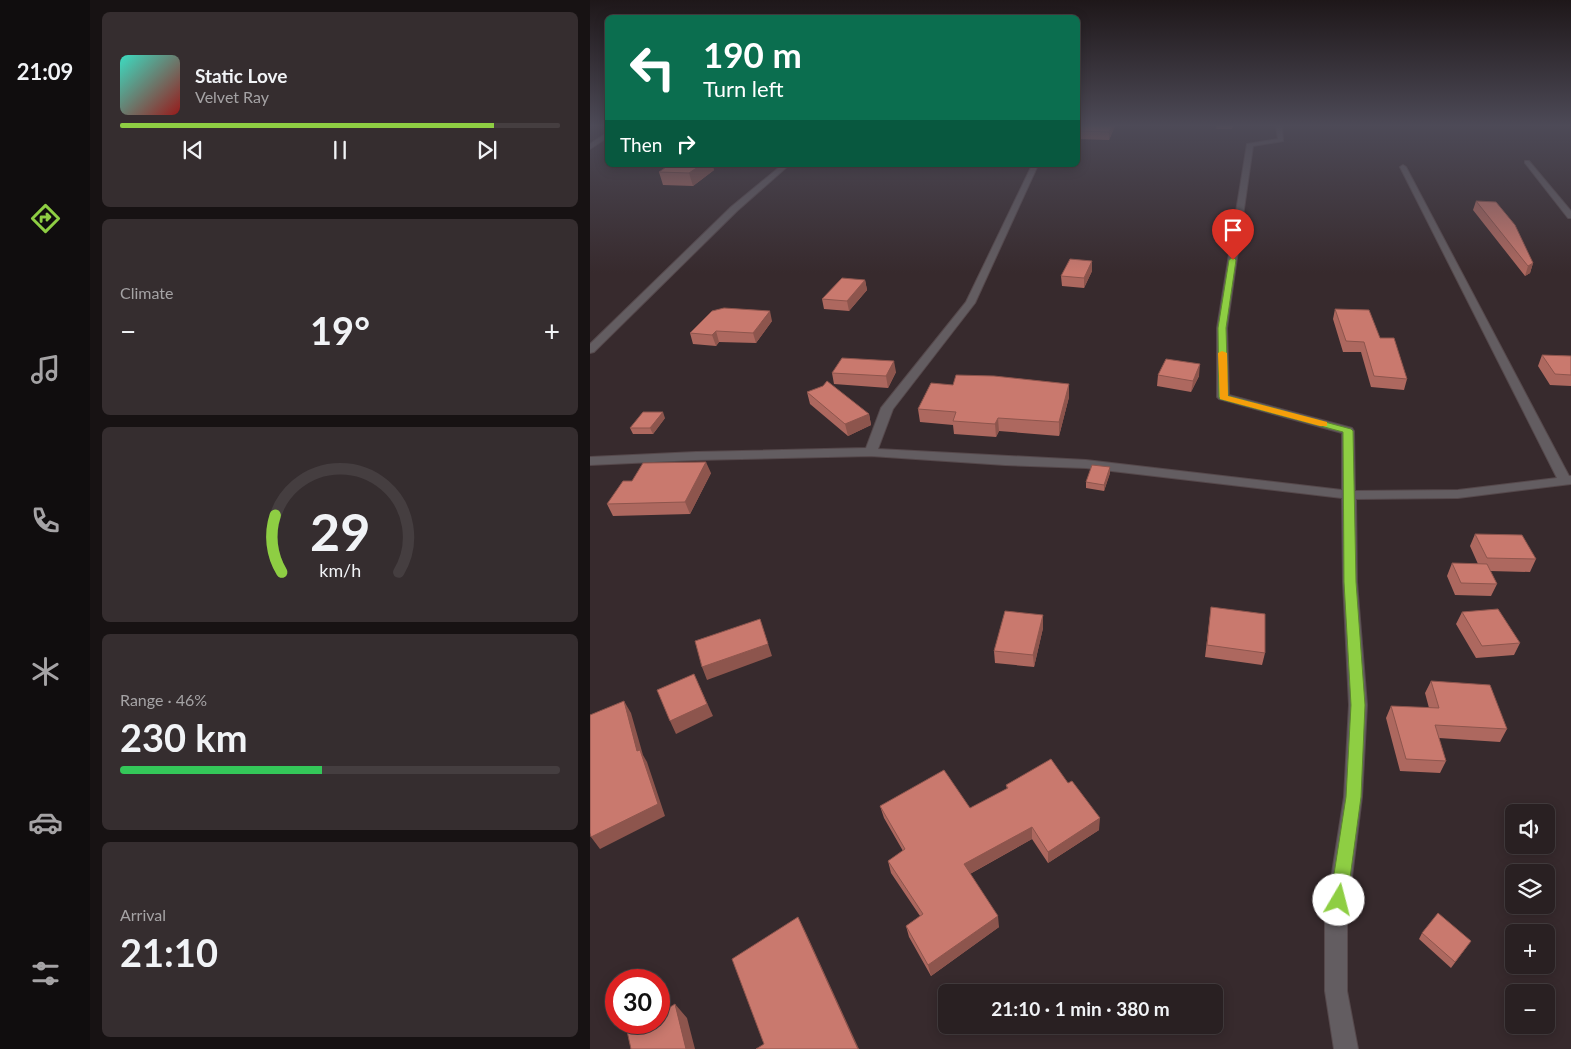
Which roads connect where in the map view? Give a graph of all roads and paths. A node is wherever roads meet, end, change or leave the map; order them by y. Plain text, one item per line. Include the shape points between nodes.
1 (774, 175) edge
2 (1030, 175) edge
3 (1245, 175) edge
4 (1407, 175) edge
5 (1538, 175) edge
6 (1571, 216) edge
7 (590, 350) edge
8 (871, 452) junction
9 (590, 461) edge
10 (1568, 481) edge
11 (1349, 495) junction
12 (1346, 1049) edge

1 - 7 street via 734,209
2 - 8 street via 970,303 887,408
3 - 11 street via 1222,328 1223,397 1348,431
4 - 10 street
5 - 6 street
8 - 9 street
8 - 11 street via 1005,462 1086,464
10 - 11 street via 1458,494
11 - 12 street via 1350,582 1358,705 1354,797 1336,916 1336,991

